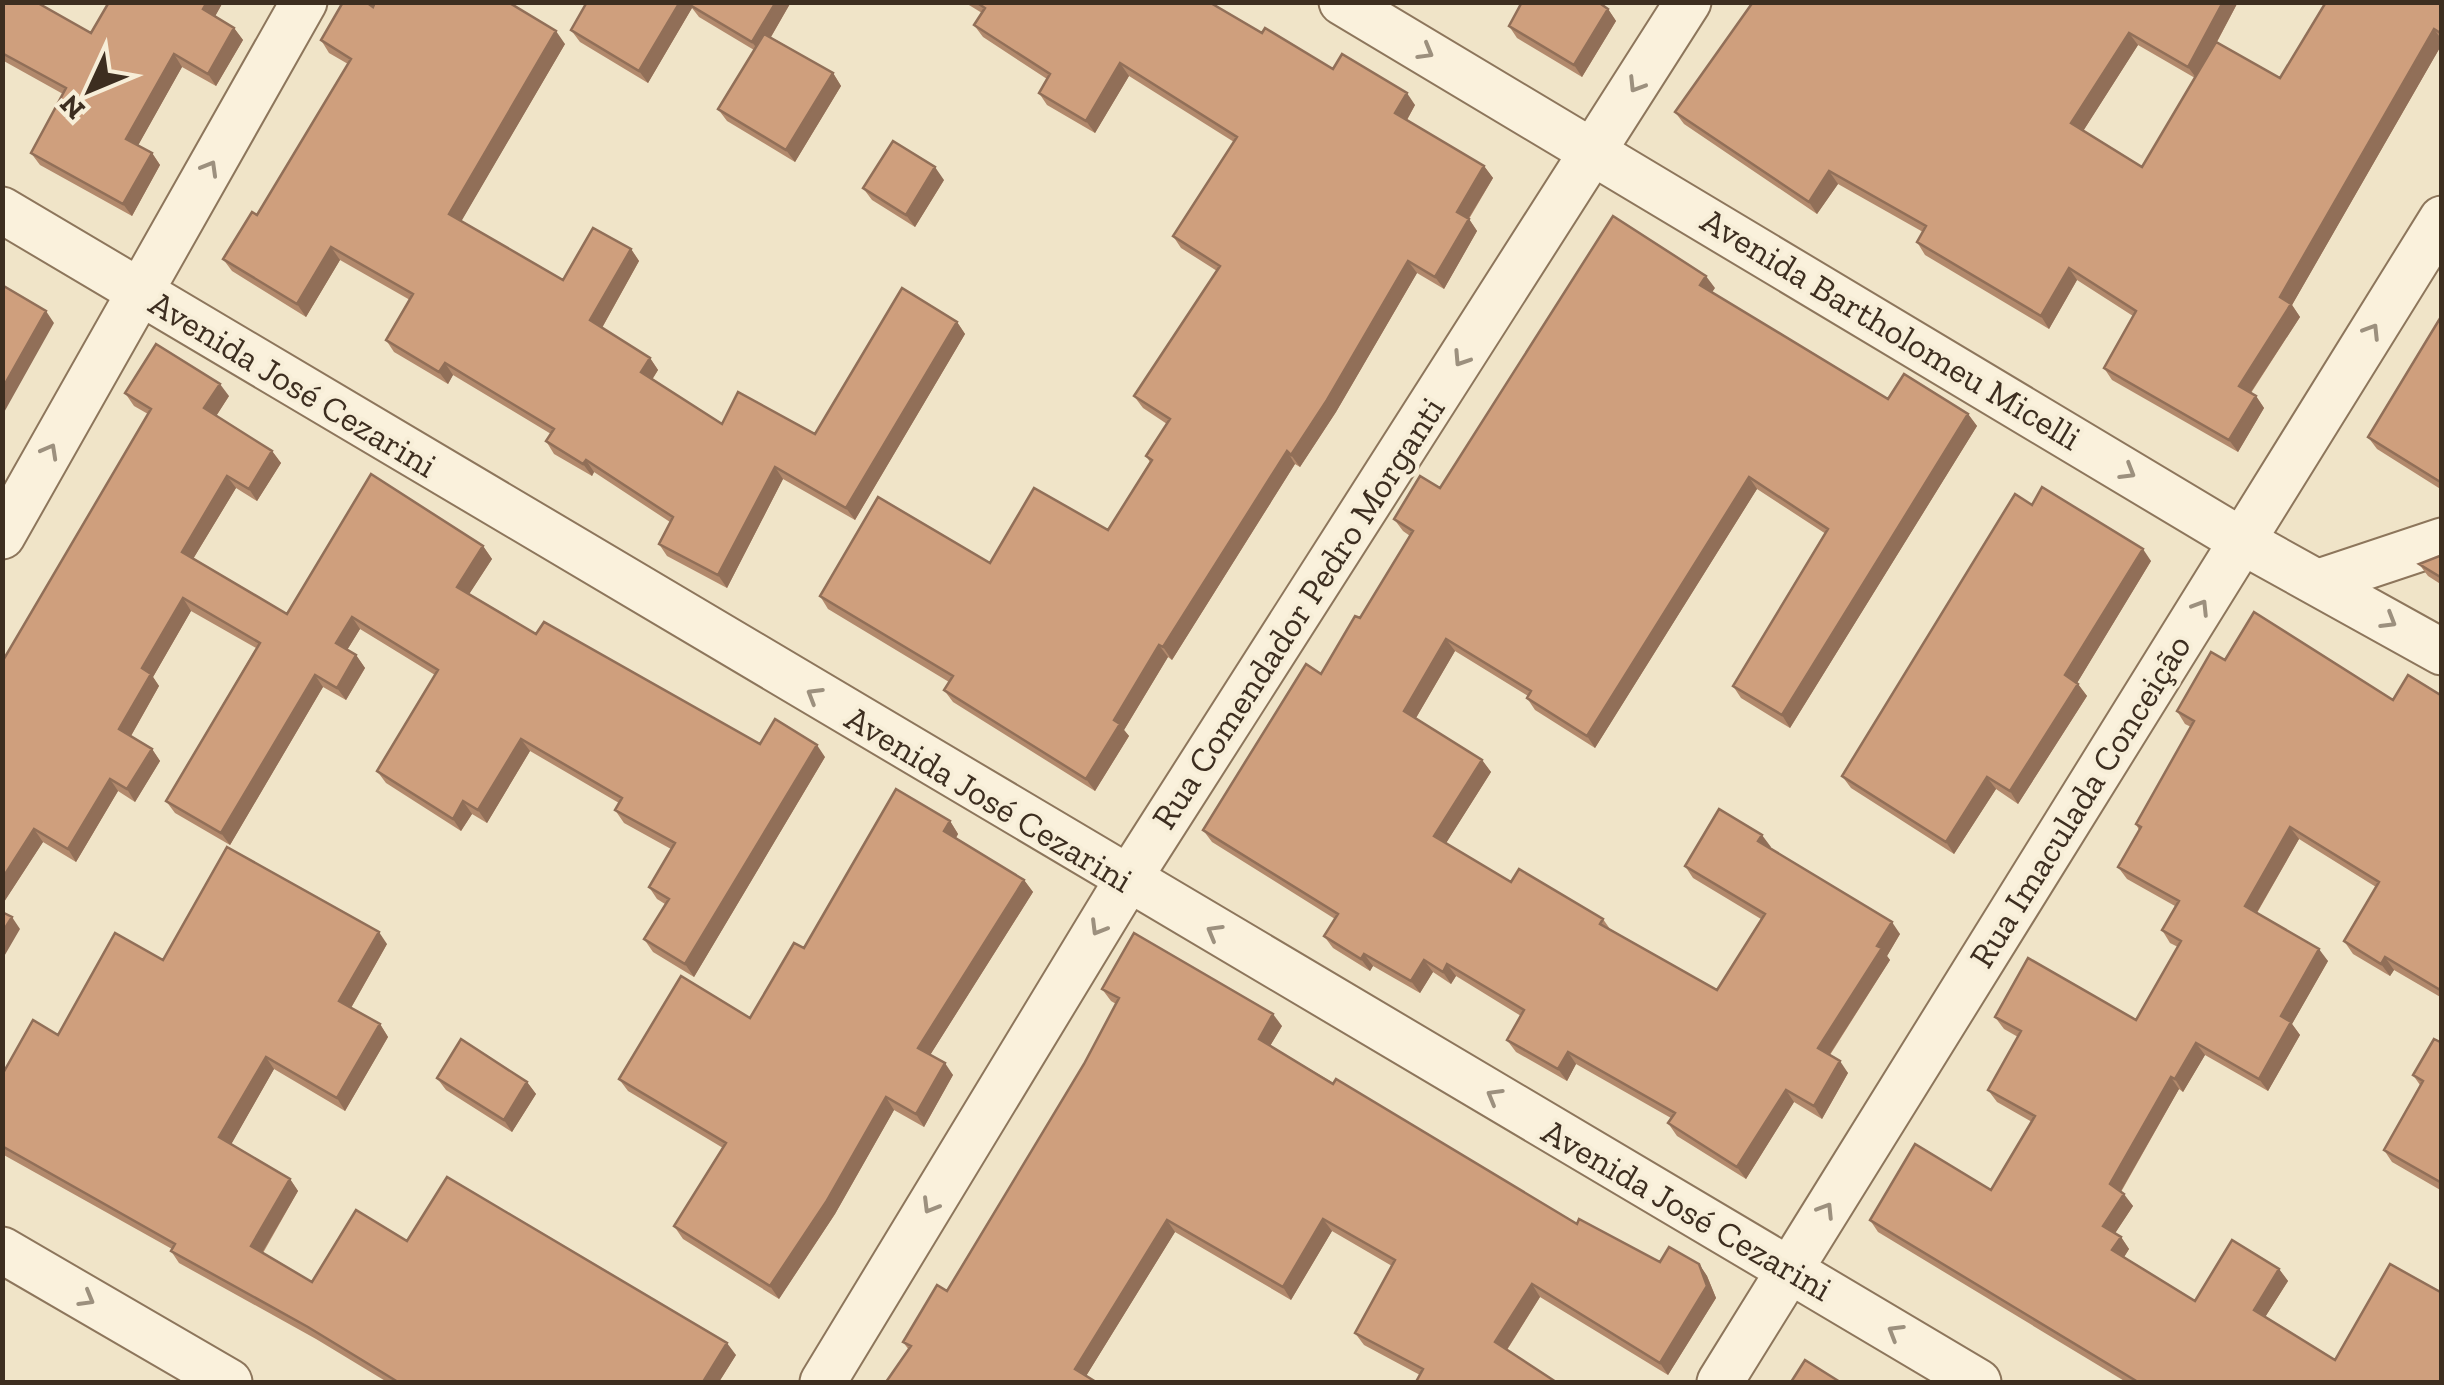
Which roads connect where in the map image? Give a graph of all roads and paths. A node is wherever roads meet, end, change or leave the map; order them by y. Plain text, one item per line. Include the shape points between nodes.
1 (304, 2) edge
2 (1342, 2) edge
3 (1688, 2) edge
4 (1594, 151) junction
5 (2, 210) edge
6 (2442, 219) edge
7 (139, 293) junction
8 (2, 536) edge
9 (2242, 540) junction
10 (2442, 541) edge
11 (2322, 581) junction
12 (2442, 652) edge
13 (1127, 881) junction
14 (2, 1250) edge
15 (1788, 1269) junction
16 (229, 1382) edge
17 (822, 1382) edge
18 (1720, 1382) edge
19 (1978, 1382) edge

7 -> 1 street
2 -> 4 street, Avenida Bartholomeu Micelli
3 -> 4 street, Rua Comendador Pedro Morganti
4 -> 9 street, Avenida Bartholomeu Micelli
4 -> 13 street, Rua Comendador Pedro Morganti
5 - 7 street, Avenida José Cezarini
9 -> 6 street, Rua Imaculada Conceição
8 -> 7 street
13 -> 7 street, Avenida José Cezarini
9 - 11 street, Avenida Bartholomeu Micelli
15 -> 9 street, Rua Imaculada Conceição
10 - 11 street
11 -> 12 street, Avenida Bartholomeu Micelli
15 -> 13 street, Avenida José Cezarini
13 -> 17 street, Rua Comendador Pedro Morganti
14 -> 16 street
15 - 18 street, Rua Imaculada Conceição
19 -> 15 street, Avenida José Cezarini

